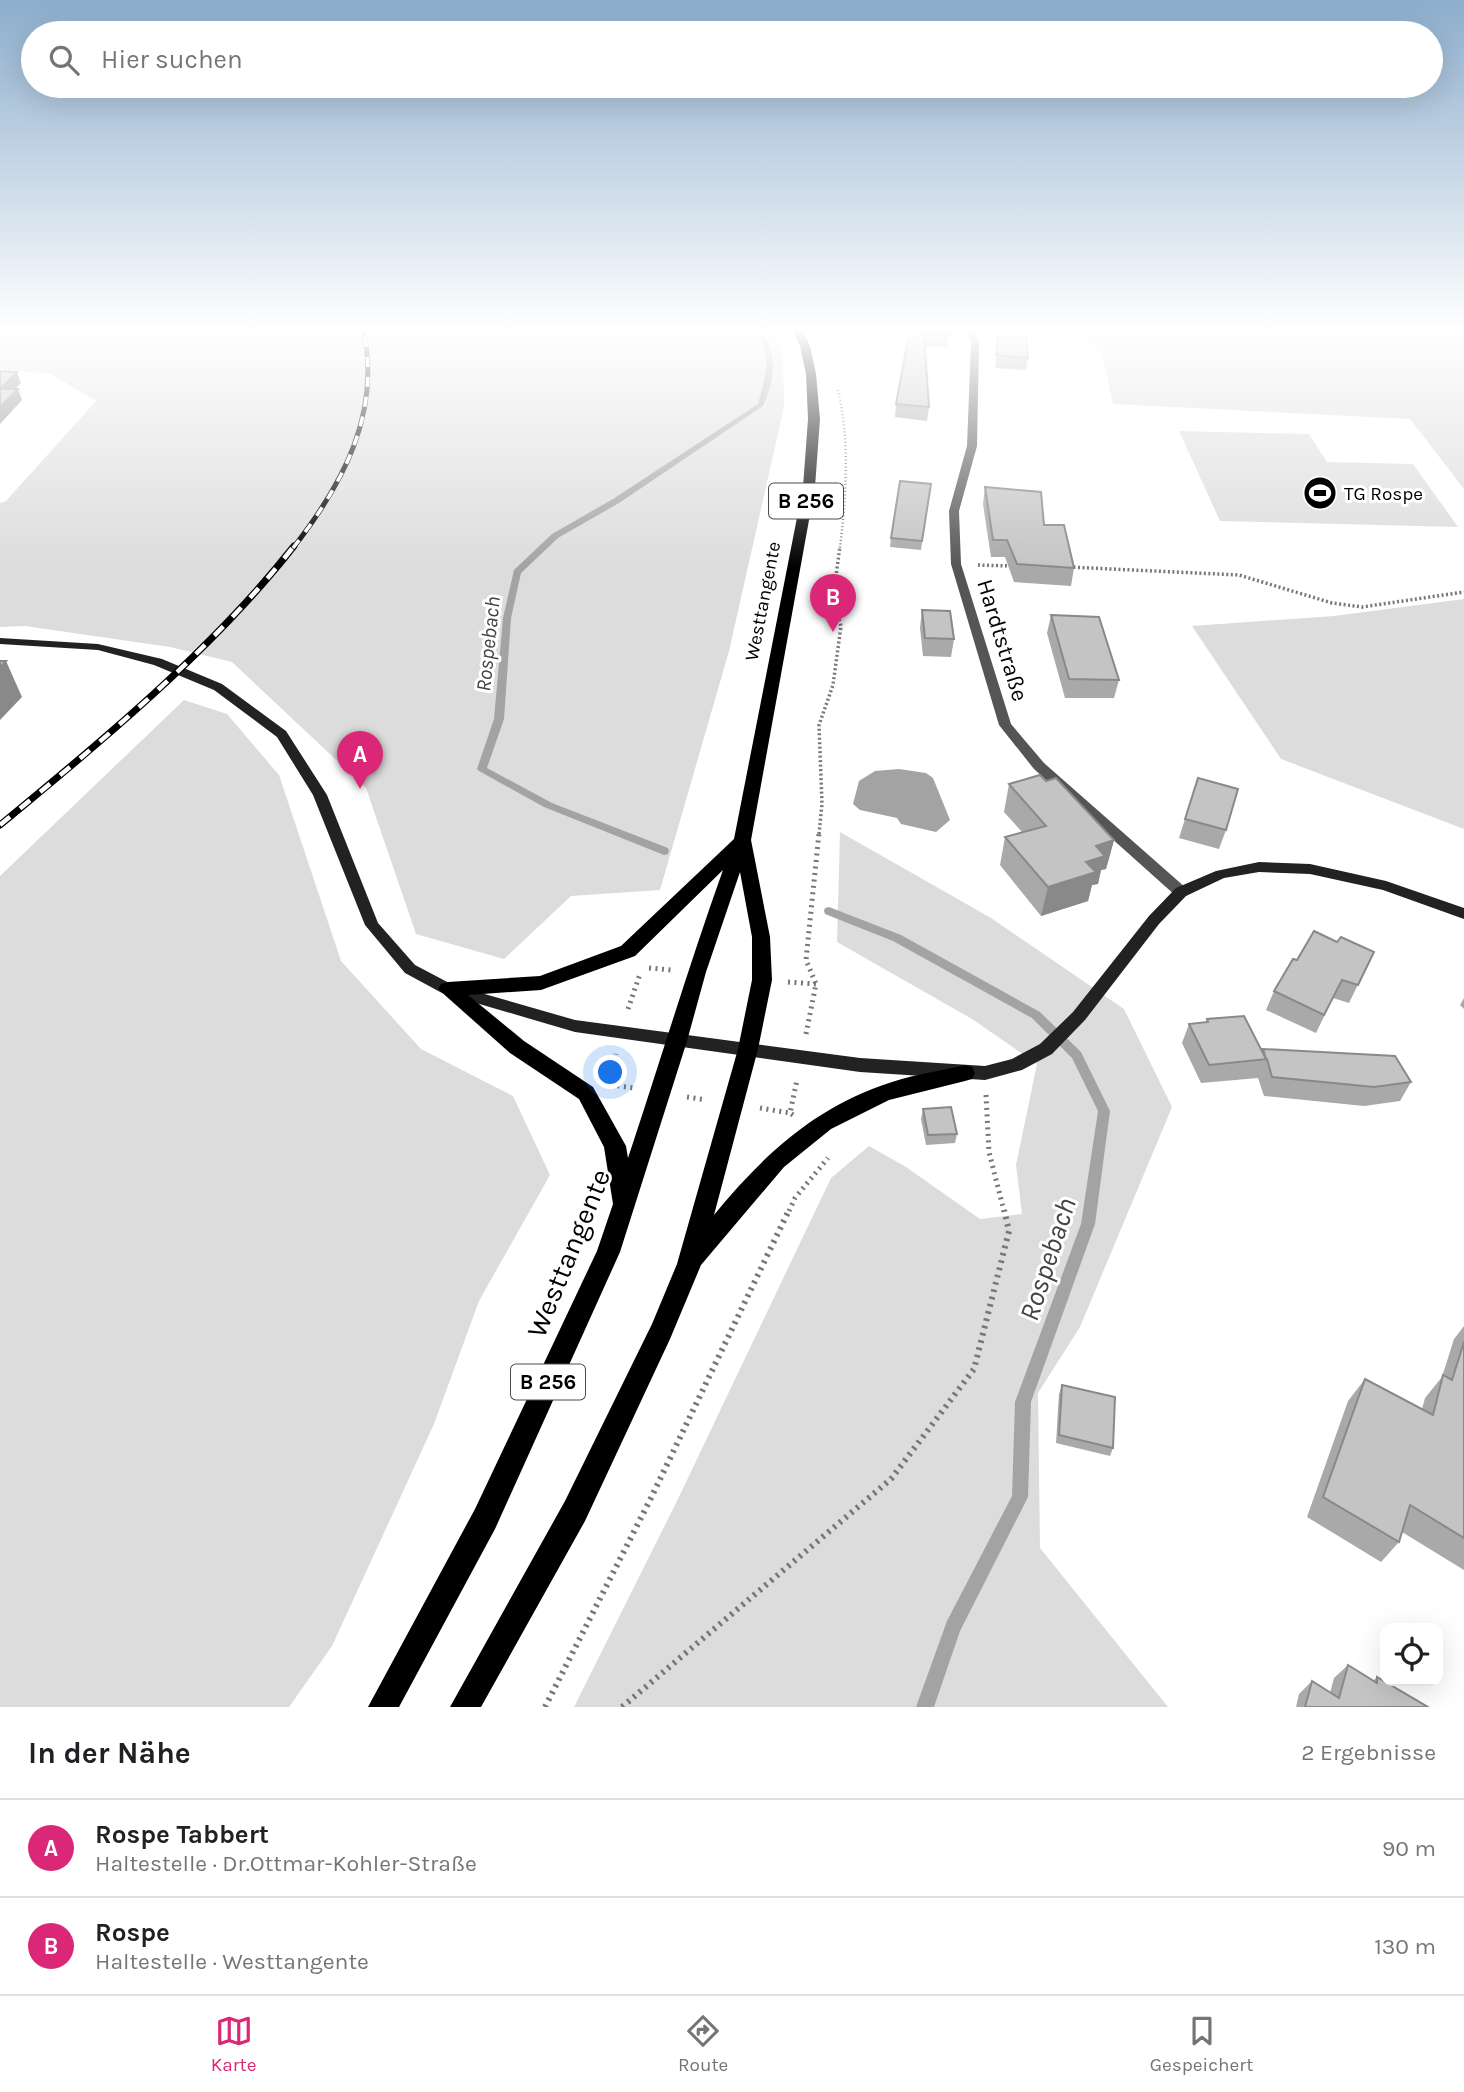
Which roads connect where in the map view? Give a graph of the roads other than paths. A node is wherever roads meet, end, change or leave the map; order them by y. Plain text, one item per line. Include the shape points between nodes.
1 (813, 409) edge
2 (973, 409) edge
3 (0, 641) edge
4 (743, 840) junction
5 (1181, 892) junction
6 (1464, 914) edge
7 (448, 989) junction
8 (677, 1041) junction
9 (748, 1049) junction
10 (975, 1073) junction
11 (623, 1209) junction
12 (689, 1264) junction
13 (383, 1707) edge
14 (465, 1707) edge

1 - 4 main road, Westtangente / B 256 via 809,487
2 - 5 street, Hardtstraße via 972,446 954,511 956,564 1005,725 1039,766
3 - 7 street via 98,647 158,662 218,687 282,734 320,795 372,925 410,969
4 - 7 main road via 628,951 541,983
4 - 8 main road, Westtangente / B 256
4 - 9 main road, Westtangente / B 256 via 761,937 762,980
5 - 6 street via 1221,874 1259,867 1310,869 1386,886
5 - 10 street via 1079,1016 1046,1049 1016,1065
7 - 8 street via 575,1026
7 - 11 main road via 517,1047 586,1093 615,1146
8 - 9 street
8 - 11 main road, Westtangente / B 256
9 - 10 street via 860,1065
9 - 12 main road, Westtangente / B 256
10 - 12 main road, B 256 via 881,1094 810,1130 759,1176
11 - 13 main road, Westtangente / B 256 via 608,1252 485,1519
12 - 14 main road, Westtangente / B 256 via 662,1331 575,1511

